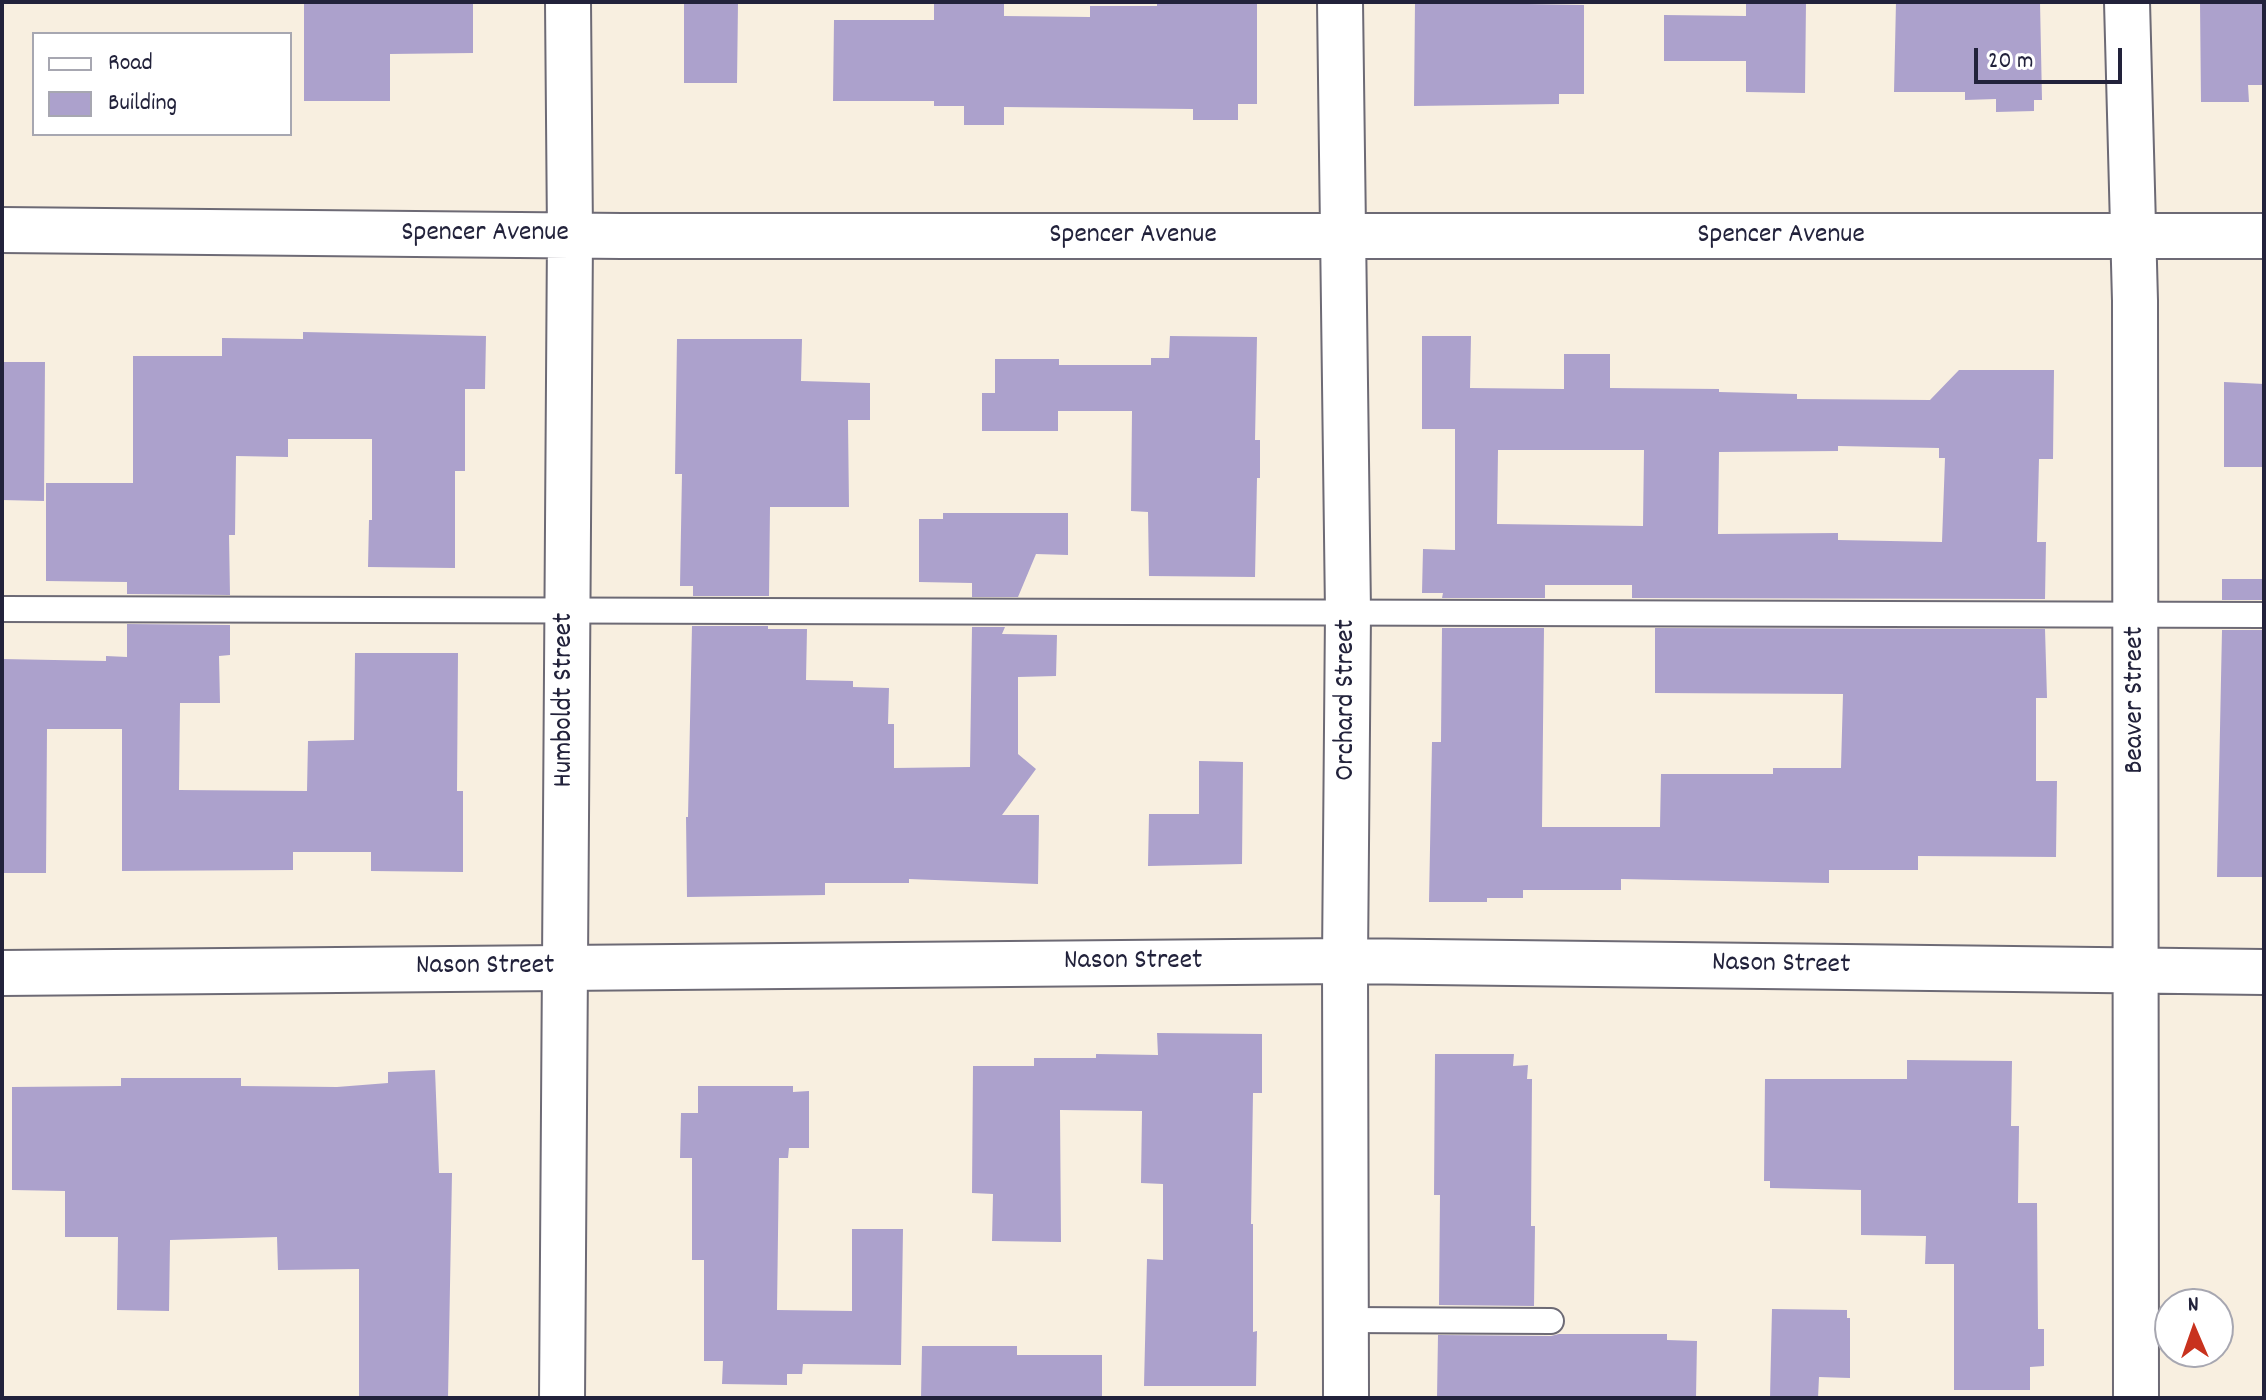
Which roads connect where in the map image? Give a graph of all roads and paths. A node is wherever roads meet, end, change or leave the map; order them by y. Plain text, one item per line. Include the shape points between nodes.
1 (568, 2) edge
2 (1340, 2) edge
3 (2127, 2) edge
4 (2, 230) edge
5 (570, 235) junction
6 (1342, 236) junction
7 (2264, 236) edge
8 (2133, 237) junction
9 (2, 609) edge
10 (567, 610) junction
11 (1348, 612) junction
12 (2137, 615) junction
13 (2264, 615) edge
14 (1345, 961) junction
15 (564, 967) junction
16 (2136, 970) junction
17 (2264, 972) edge
18 (2, 973) edge
19 (1346, 1320) junction
20 (1551, 1321) dead end
21 (562, 1398) edge
22 (1346, 1398) edge
23 (2136, 1398) edge

1 - 5 street, Humboldt Street
2 - 6 street, Orchard Street
3 - 8 street, Beaver Street
4 - 5 street, Spencer Avenue
5 - 6 street, Spencer Avenue
5 - 10 street, Humboldt Street
6 - 8 street, Spencer Avenue
6 - 11 street, Orchard Street
7 - 8 street, Spencer Avenue
8 - 12 street, Beaver Street
9 - 10 lane
10 - 11 lane
10 - 15 street, Humboldt Street
11 - 12 lane
11 - 14 street, Orchard Street
12 - 13 lane
12 - 16 street, Beaver Street
14 - 15 street, Nason Street
14 - 16 street, Nason Street
14 - 19 street, Orchard Street
15 - 18 street, Nason Street
15 - 21 street, Humboldt Street
16 - 17 street, Nason Street
16 - 23 street, Beaver Street
19 - 20 lane
19 - 22 street, Orchard Street

